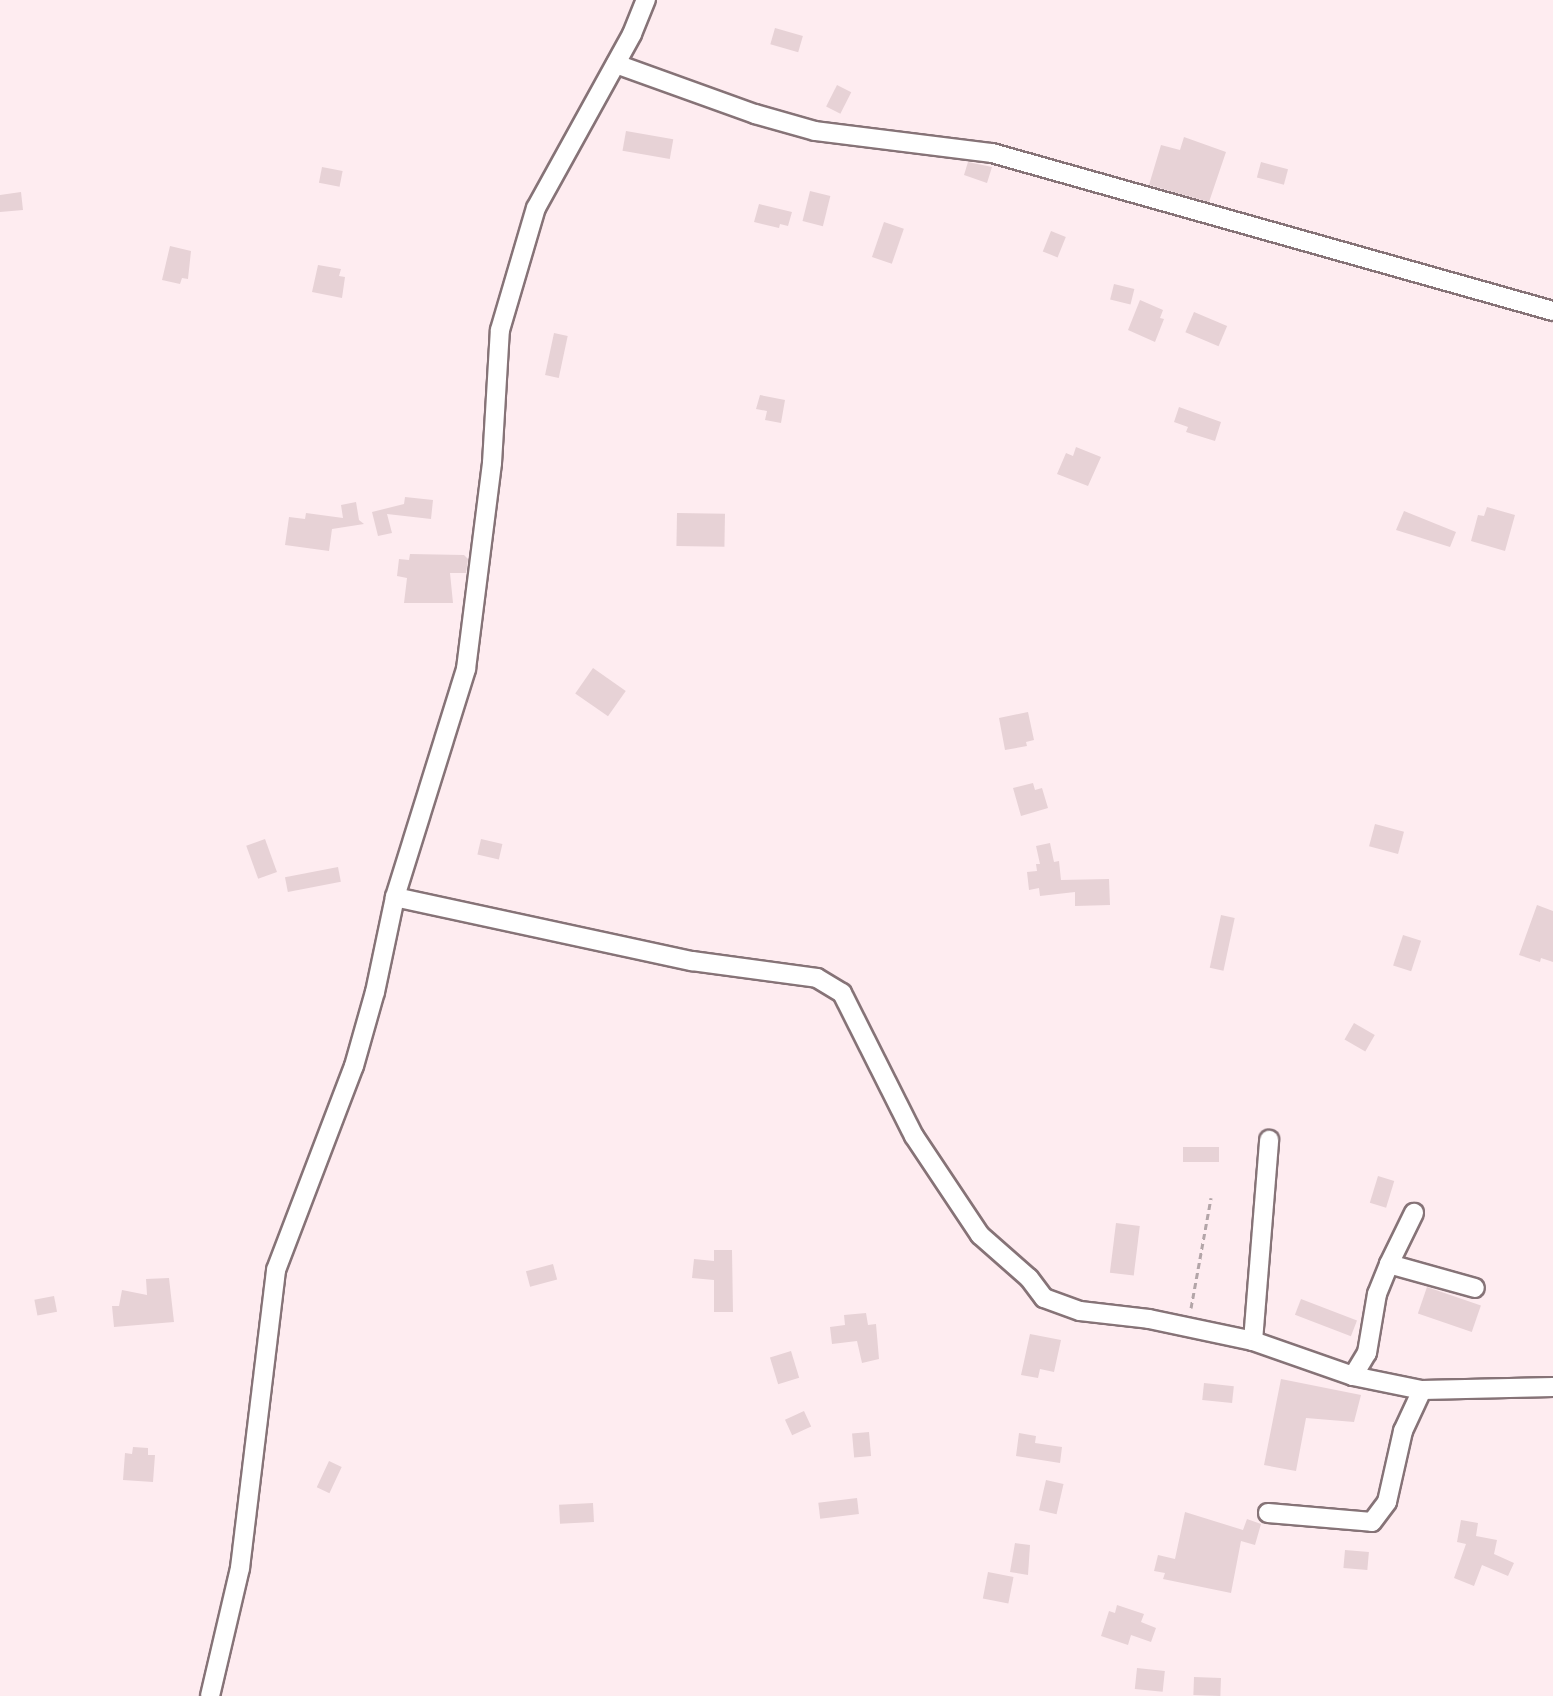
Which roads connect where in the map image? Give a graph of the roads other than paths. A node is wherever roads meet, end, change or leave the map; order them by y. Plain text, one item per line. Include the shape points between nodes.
1 (646, 0) edge
2 (616, 64) junction
3 (1553, 311) edge
4 (395, 897) junction
5 (1269, 1140) dead end
6 (1414, 1213) dead end
7 (1389, 1264) junction
8 (1475, 1288) dead end
9 (1253, 1341) junction
10 (1353, 1376) junction
11 (1553, 1387) edge
12 (1422, 1390) junction
13 (1268, 1513) dead end
14 (210, 1696) edge

1 - 2 street
2 - 3 street via 815,131 992,153
2 - 4 street via 536,208 500,330 492,463 466,669
4 - 9 street via 692,961 817,978 842,993 914,1136 980,1235 1044,1298 1080,1311
4 - 14 street via 354,1066 276,1270 240,1568
5 - 9 street
6 - 7 street
7 - 8 street
7 - 10 street via 1377,1294 1367,1353
9 - 10 street
10 - 12 street
11 - 12 street
12 - 13 street via 1403,1431 1387,1502 1372,1522

